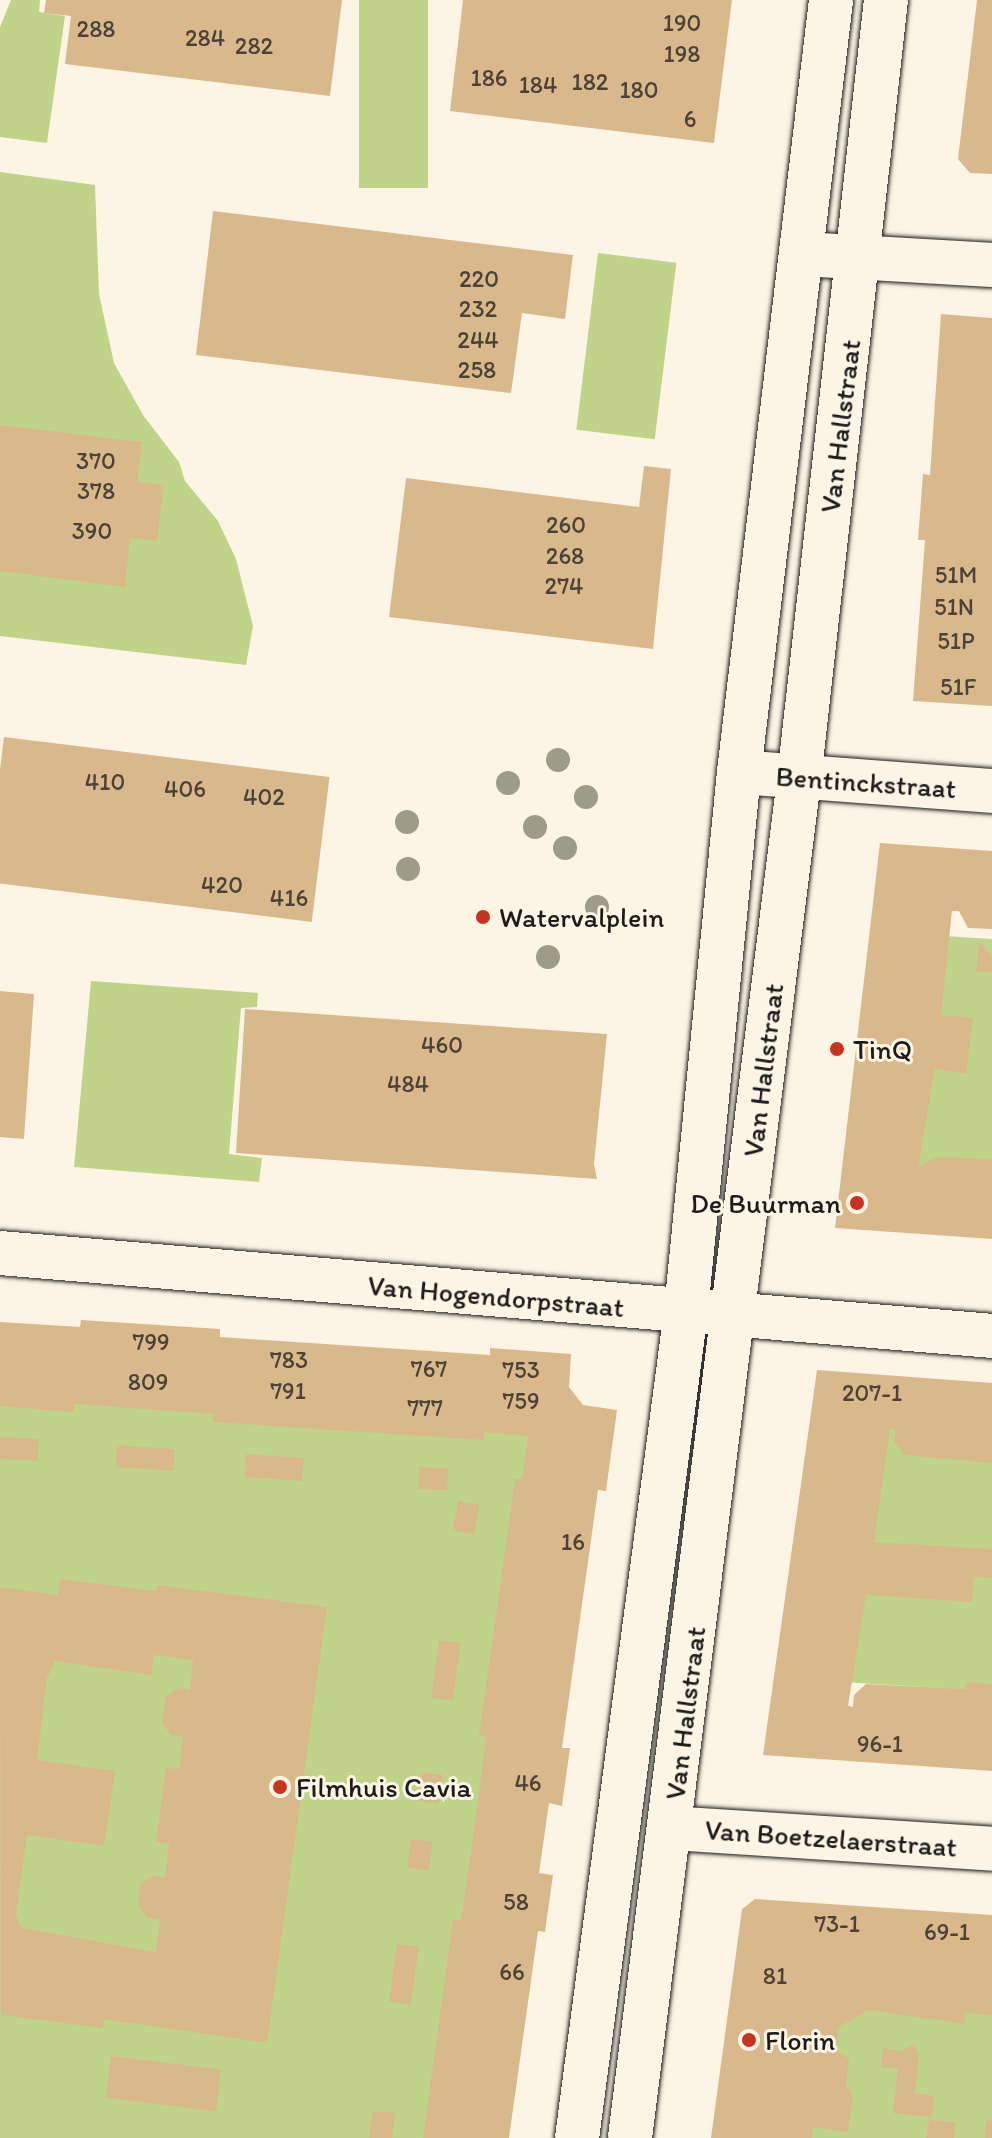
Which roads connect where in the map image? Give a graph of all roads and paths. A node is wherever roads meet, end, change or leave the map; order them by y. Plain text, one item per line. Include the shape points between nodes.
1 (831, 0) edge
2 (886, 0) edge
3 (802, 254) junction
4 (860, 256) junction
5 (992, 265) edge
6 (739, 772) junction
7 (799, 779) junction
8 (992, 791) edge
9 (0, 1253) edge
10 (686, 1311) junction
11 (733, 1315) junction
12 (992, 1336) edge
13 (671, 1828) junction
14 (992, 1849) edge
15 (577, 2138) edge
16 (630, 2138) edge

1 - 3 street, Van Hallstraat
2 - 4 street, Van Hallstraat
3 - 4 street
3 - 6 street, Van Hallstraat
4 - 5 street
4 - 7 street, Van Hallstraat
6 - 7 street, Bentinckstraat
6 - 10 street, Van Hallstraat
7 - 8 street, Bentinckstraat
7 - 11 street, Van Hallstraat
9 - 10 street, Van Hogendorpstraat
10 - 11 street, Van Hogendorpstraat
10 - 15 street, Van Hallstraat
11 - 12 street, Van Hogendorpstraat
11 - 13 street, Van Hallstraat
13 - 14 street, Van Boetzelaerstraat
13 - 16 street, Van Hallstraat

